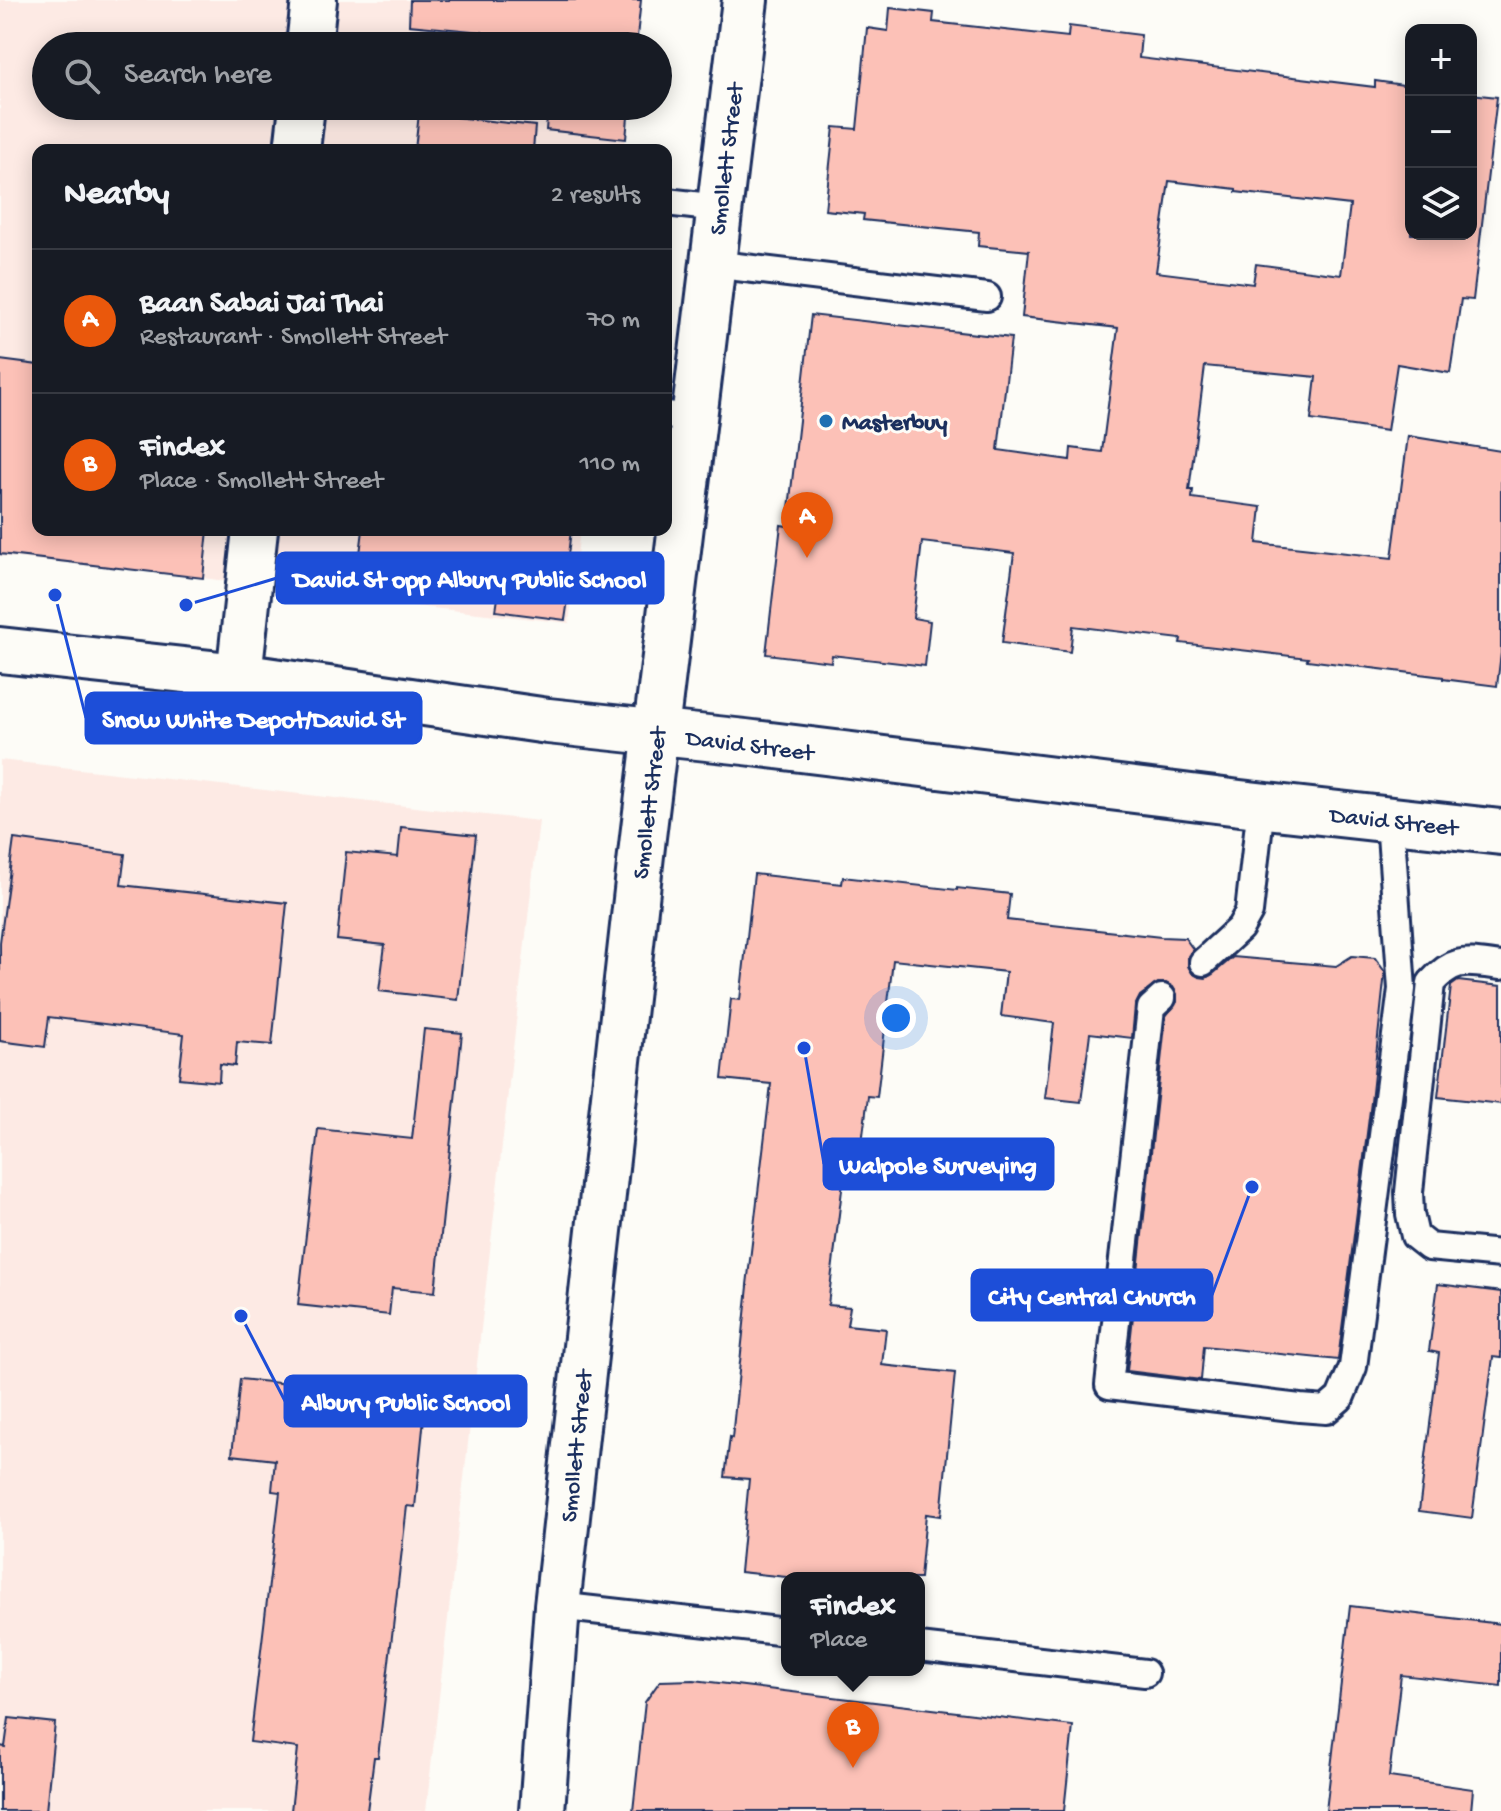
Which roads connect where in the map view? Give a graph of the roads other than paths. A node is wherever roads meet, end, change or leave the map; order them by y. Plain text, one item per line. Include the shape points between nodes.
1 (314, 0) edge
2 (745, 0) edge
3 (311, 32) edge
4 (300, 120) edge
5 (298, 144) edge
6 (672, 203) edge
7 (719, 208) junction
8 (712, 264) junction
9 (987, 297) dead end
10 (680, 417) edge
11 (672, 527) edge
12 (254, 536) edge
13 (671, 536) edge
14 (0, 650) edge
15 (239, 676) junction
16 (657, 733) junction
17 (1261, 805) junction
18 (1390, 820) junction
19 (1501, 832) edge
20 (1203, 962) dead end
21 (1501, 966) edge
22 (1162, 998) dead end
23 (1501, 1254) edge
24 (557, 1606) junction
25 (781, 1631) edge
26 (925, 1648) edge
27 (1145, 1673) dead end
28 (526, 1811) edge
29 (542, 1811) edge

1 - 3 street
2 - 7 street, Smollett Street
4 - 5 street
6 - 7 lane
7 - 8 street, Smollett Street
8 - 9 lane
8 - 10 street, Smollett Street
10 - 11 street, Smollett Street
12 - 15 street
13 - 16 street, Smollett Street
14 - 15 street, David Street
15 - 16 street, David Street
16 - 17 street, David Street
16 - 24 street, Smollett Street
17 - 18 street, David Street
17 - 20 lane via 1249,912 1240,928
18 - 19 street, David Street
18 - 22 lane via 1402,989 1353,1367 1340,1398 1326,1410 1109,1385 1151,1008
21 - 23 lane via 1460,962 1431,983 1409,1192 1415,1236 1429,1247
24 - 25 lane
24 - 28 street, Smollett Street
24 - 29 street, Smollett Street
26 - 27 lane

